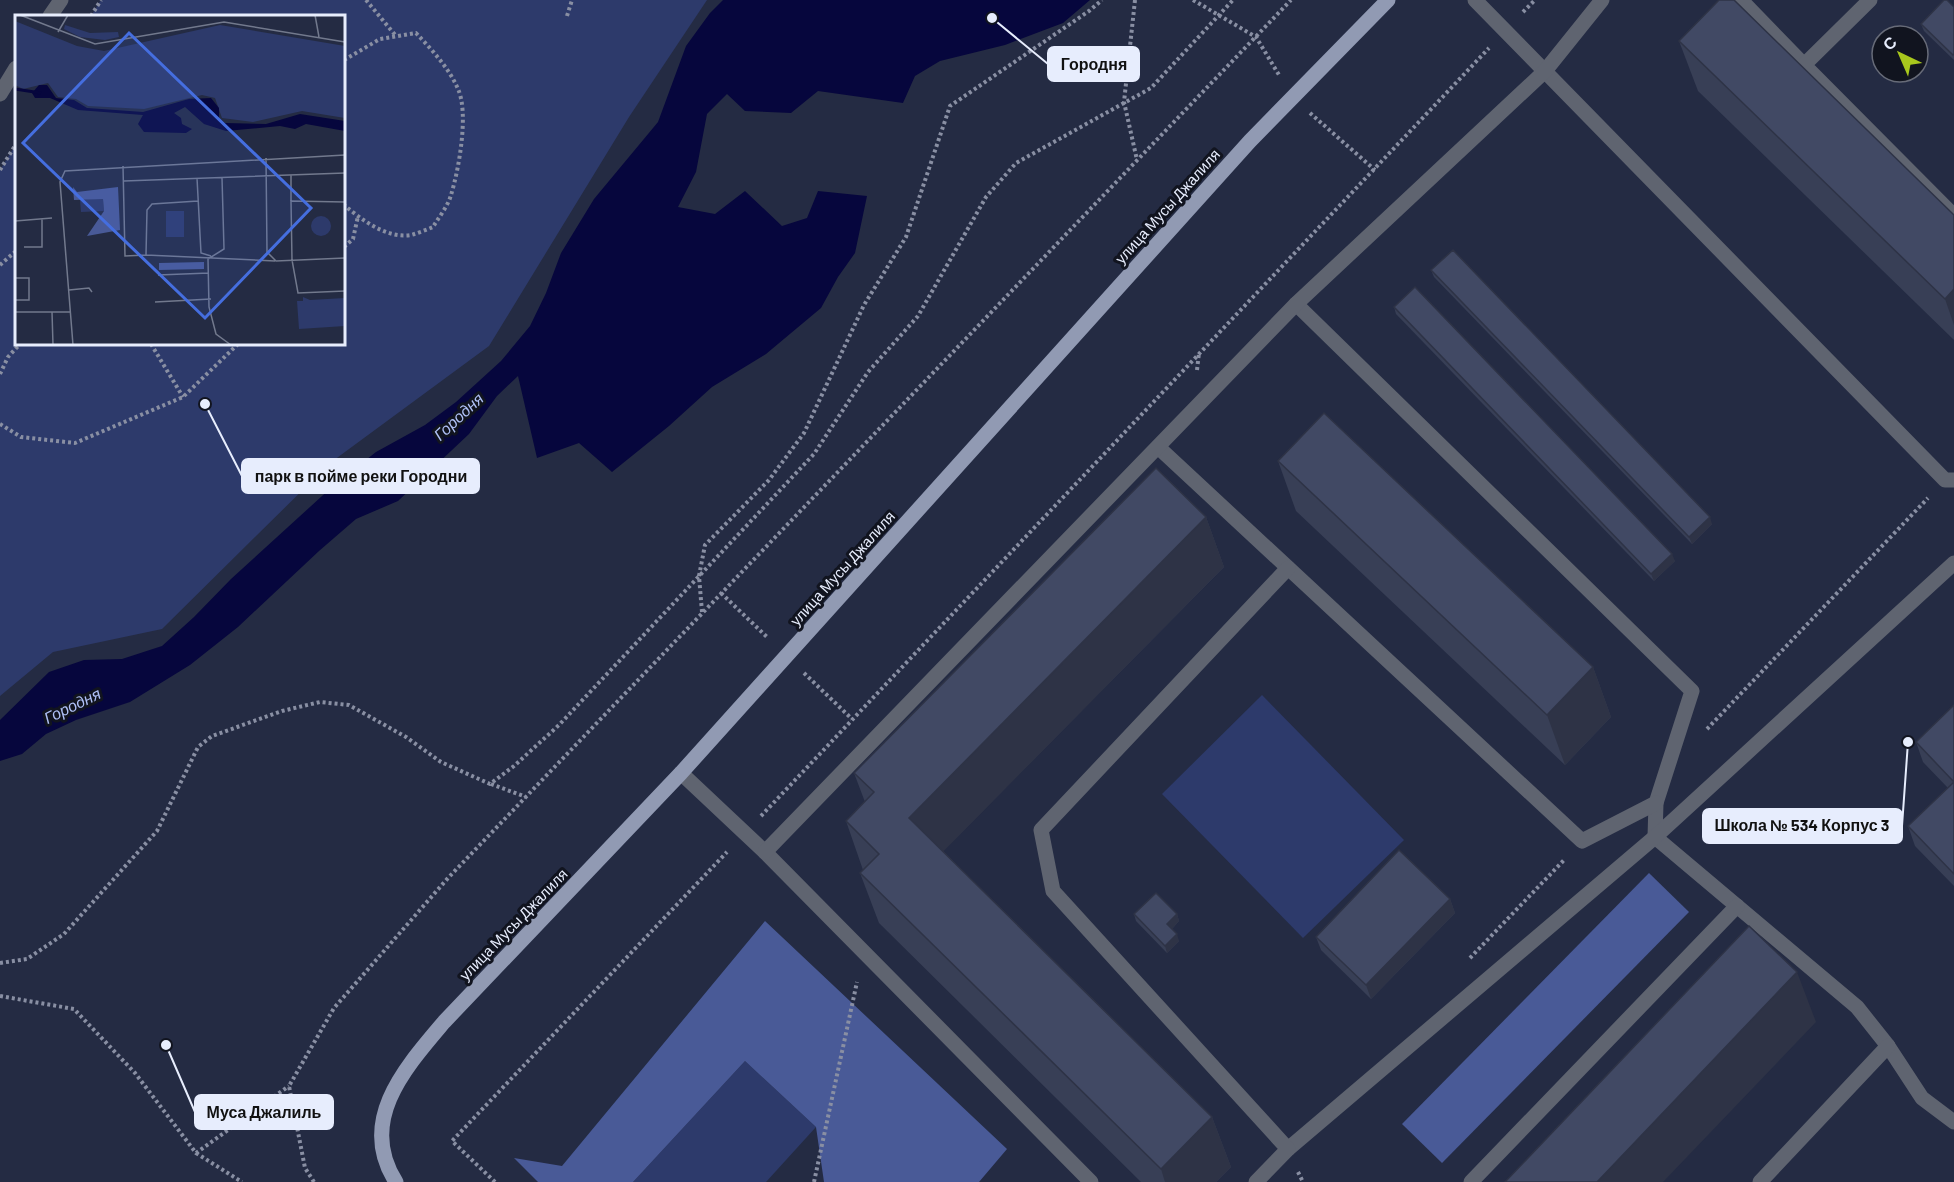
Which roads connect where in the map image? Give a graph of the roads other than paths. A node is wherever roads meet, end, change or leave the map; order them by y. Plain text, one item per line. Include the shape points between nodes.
1 (61, 0) edge
2 (1388, 0) edge
3 (1475, 0) edge
4 (1602, 0) edge
5 (1741, 0) edge
6 (1870, 0) edge
7 (51, 15) edge
8 (1804, 65) junction
9 (15, 71) edge
10 (1545, 71) junction
11 (0, 94) edge
12 (1954, 216) edge
13 (1296, 304) junction
14 (1158, 447) junction
15 (1949, 480) edge
16 (1954, 563) edge
17 (1288, 568) junction
18 (681, 773) junction
19 (1656, 803) junction
20 (1655, 837) junction
21 (765, 852) junction
22 (1737, 906) junction
23 (1888, 1046) junction
24 (1954, 1122) edge
25 (1288, 1149) junction
26 (396, 1182) edge
27 (1091, 1182) edge
28 (1256, 1182) edge
29 (1471, 1182) edge
30 (1760, 1182) edge

1 - 7 street
2 - 18 main road, улица Мусы Джалиля via 1250,141
3 - 10 street
4 - 10 street
5 - 8 street
6 - 8 street
8 - 12 street
9 - 11 street
10 - 13 street
10 - 15 street
13 - 14 street
13 - 19 street via 1692,691
14 - 17 street
14 - 21 street
16 - 20 street
17 - 19 street via 1582,841
17 - 25 street via 1041,830 1053,891
18 - 21 street
18 - 26 main road, улица Мусы Джалиля via 415,1056 384,1110 380,1131 387,1168
19 - 20 street
20 - 22 street
20 - 25 street
21 - 27 street
22 - 23 street via 1857,1007
22 - 29 street
23 - 24 street via 1922,1098
23 - 30 street
25 - 28 street

